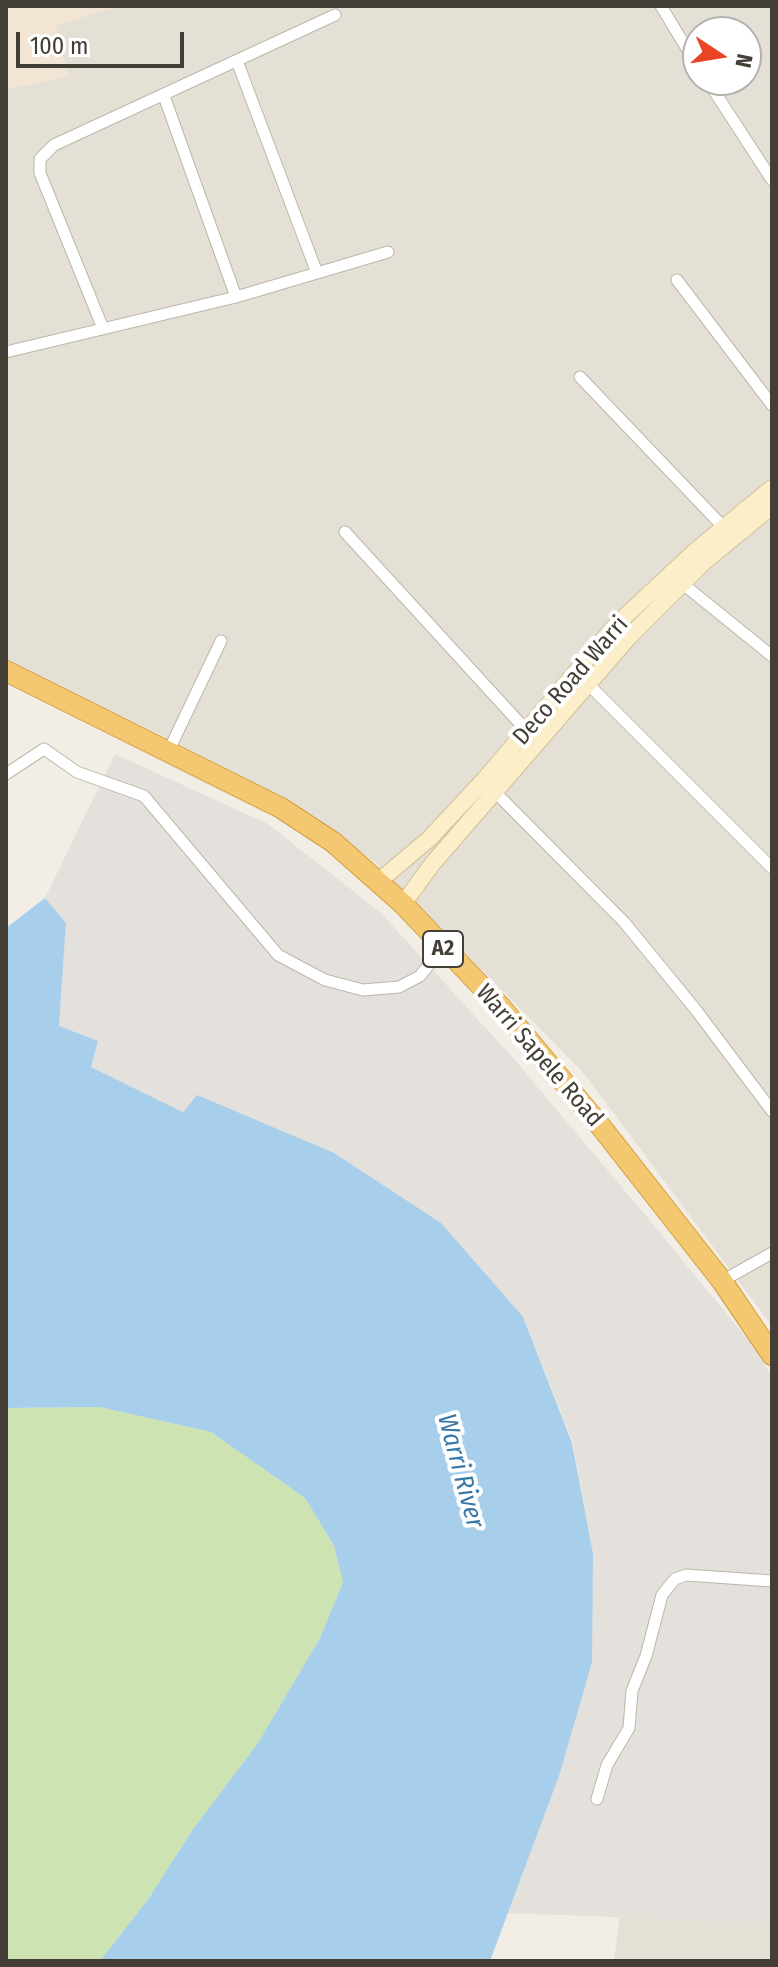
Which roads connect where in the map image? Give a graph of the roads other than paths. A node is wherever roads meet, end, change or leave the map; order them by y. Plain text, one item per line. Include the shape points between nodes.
1 (661, 6) edge
2 (335, 15) dead end
3 (682, 41) edge
4 (237, 61) junction
5 (164, 96) junction
6 (717, 96) edge
7 (772, 180) edge
8 (388, 252) dead end
9 (317, 273) junction
10 (677, 280) dead end
11 (236, 297) junction
12 (102, 326) junction
13 (6, 352) edge
14 (580, 377) dead end
15 (772, 405) edge
16 (772, 488) edge
17 (772, 506) edge
18 (345, 532) dead end
19 (728, 532) junction
20 (683, 584) junction
21 (221, 641) dead end
22 (772, 656) edge
23 (6, 671) edge
24 (588, 684) junction
25 (526, 730) junction
26 (169, 750) junction
27 (6, 774) edge
28 (494, 791) junction
29 (772, 868) edge
30 (378, 882) junction
31 (403, 904) junction
32 (442, 948) junction
33 (772, 1111) edge
34 (772, 1253) edge
35 (722, 1281) junction
36 (772, 1355) edge
37 (772, 1581) edge
38 (597, 1799) dead end

1 - 3 street
2 - 4 street
4 - 5 street
4 - 9 street
5 - 11 street
5 - 12 street via 54,145 40,159 40,173
6 - 7 street
8 - 9 street
9 - 11 street
10 - 15 street
11 - 12 street
12 - 13 street
14 - 19 street
16 - 19 main road, Deco Road Warri
17 - 19 main road, Deco Road Warri
18 - 25 street
19 - 20 main road, Deco Road Warri
19 - 25 main road, Deco Road Warri via 616,625
20 - 22 street
20 - 24 main road, Deco Road Warri
21 - 26 street
23 - 26 highway, Warri Sapele Road / A2
24 - 28 main road, Deco Road Warri
24 - 29 street
25 - 30 main road, Deco Road Warri via 429,839
26 - 30 highway, Warri Sapele Road / A2 via 281,808 333,842
27 - 32 street via 44,749 91,779 144,796 278,955 325,980 363,990 399,987 420,976
28 - 31 main road, Deco Road Warri
28 - 33 street via 624,922
30 - 31 highway, Warri Sapele Road / A2
31 - 32 highway, Warri Sapele Road / A2
32 - 35 highway, Warri Sapele Road / A2 via 500,1006
34 - 35 street
35 - 36 highway, Warri Sapele Road / A2
37 - 38 street via 686,1575 662,1595 632,1691 629,1728 607,1765

